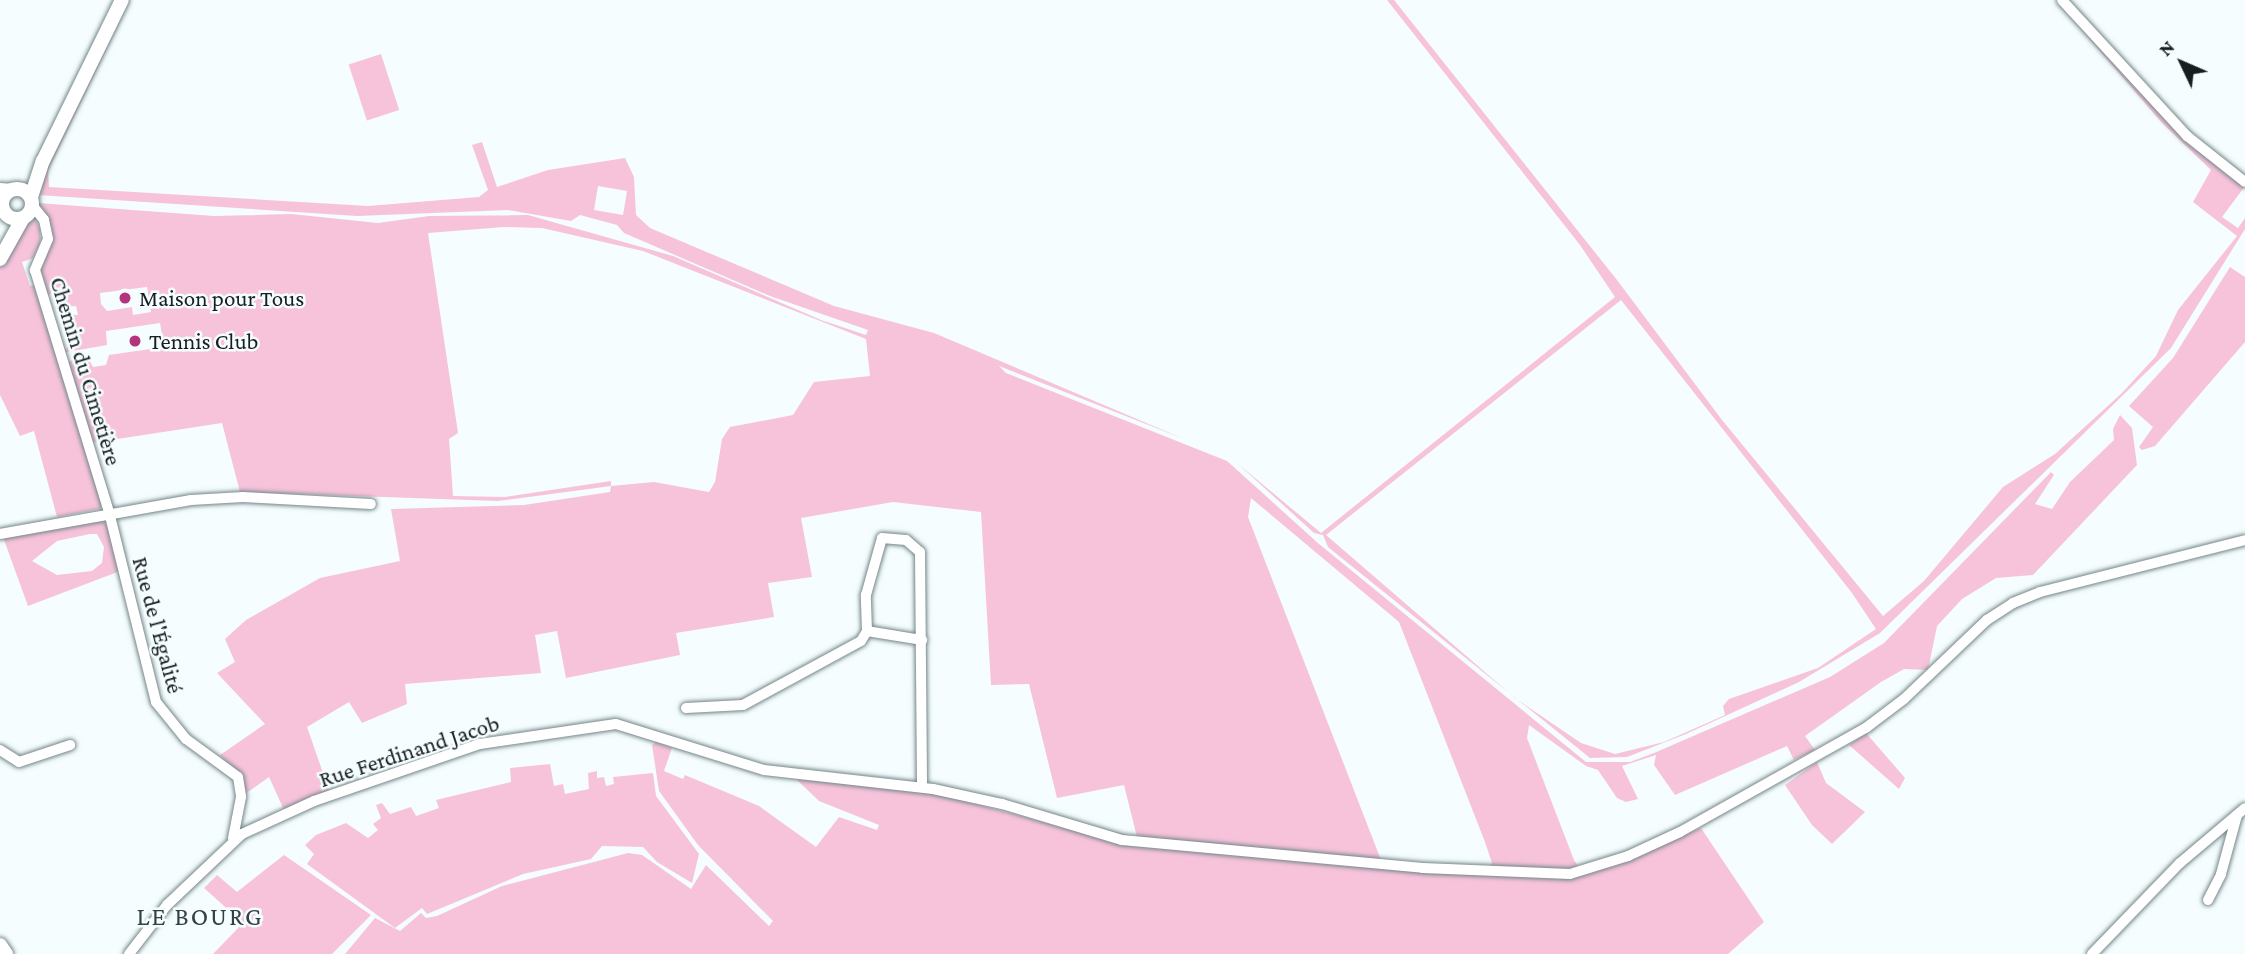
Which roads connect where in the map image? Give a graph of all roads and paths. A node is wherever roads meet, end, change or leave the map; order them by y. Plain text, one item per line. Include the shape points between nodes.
1 (122, 0) edge
2 (2062, 0) edge
3 (43, 161) junction
4 (2245, 182) edge
5 (9, 188) edge
6 (32, 201) junction
7 (2, 207) edge
8 (23, 218) junction
9 (0, 246) edge
10 (0, 259) edge
11 (370, 504) dead end
12 (109, 512) junction
13 (0, 534) edge
14 (2245, 540) edge
15 (867, 631) junction
16 (922, 640) junction
17 (686, 708) dead end
18 (70, 745) dead end
19 (0, 750) edge
20 (922, 788) junction
21 (2241, 811) edge
22 (233, 838) junction
23 (2208, 900) dead end
24 (0, 945) edge
25 (6, 954) edge
26 (129, 954) edge
27 (2092, 954) edge

1 - 3 main road
2 - 4 street via 2187,136
3 - 5 main road
3 - 6 main road
5 - 6 main road
5 - 7 main road
6 - 8 main road
6 - 12 street, Chemin du Cimetière via 44,220 48,239 35,270
7 - 8 main road
7 - 9 main road via 7,229
8 - 10 main road
11 - 12 street via 226,498
12 - 13 street
12 - 22 street, Rue de l'Égalité via 156,702 186,739 239,780 241,797
14 - 20 street, Rue Ferdinand Jacob via 2040,592 2013,603 1987,620 1904,699 1867,727 1680,832 1628,856 1570,874 1423,868 1122,840 1002,804
15 - 16 street
15 - 16 street via 866,596 882,538 906,540 920,552
15 - 17 street via 837,656 743,705
16 - 20 street
18 - 19 street via 19,762
20 - 22 street, Rue Ferdinand Jacob via 764,770 615,724 480,744 314,801
21 - 23 street
21 - 27 street via 2180,863
22 - 26 street, Rue Ferdinand Jacob via 158,915
24 - 25 main road

